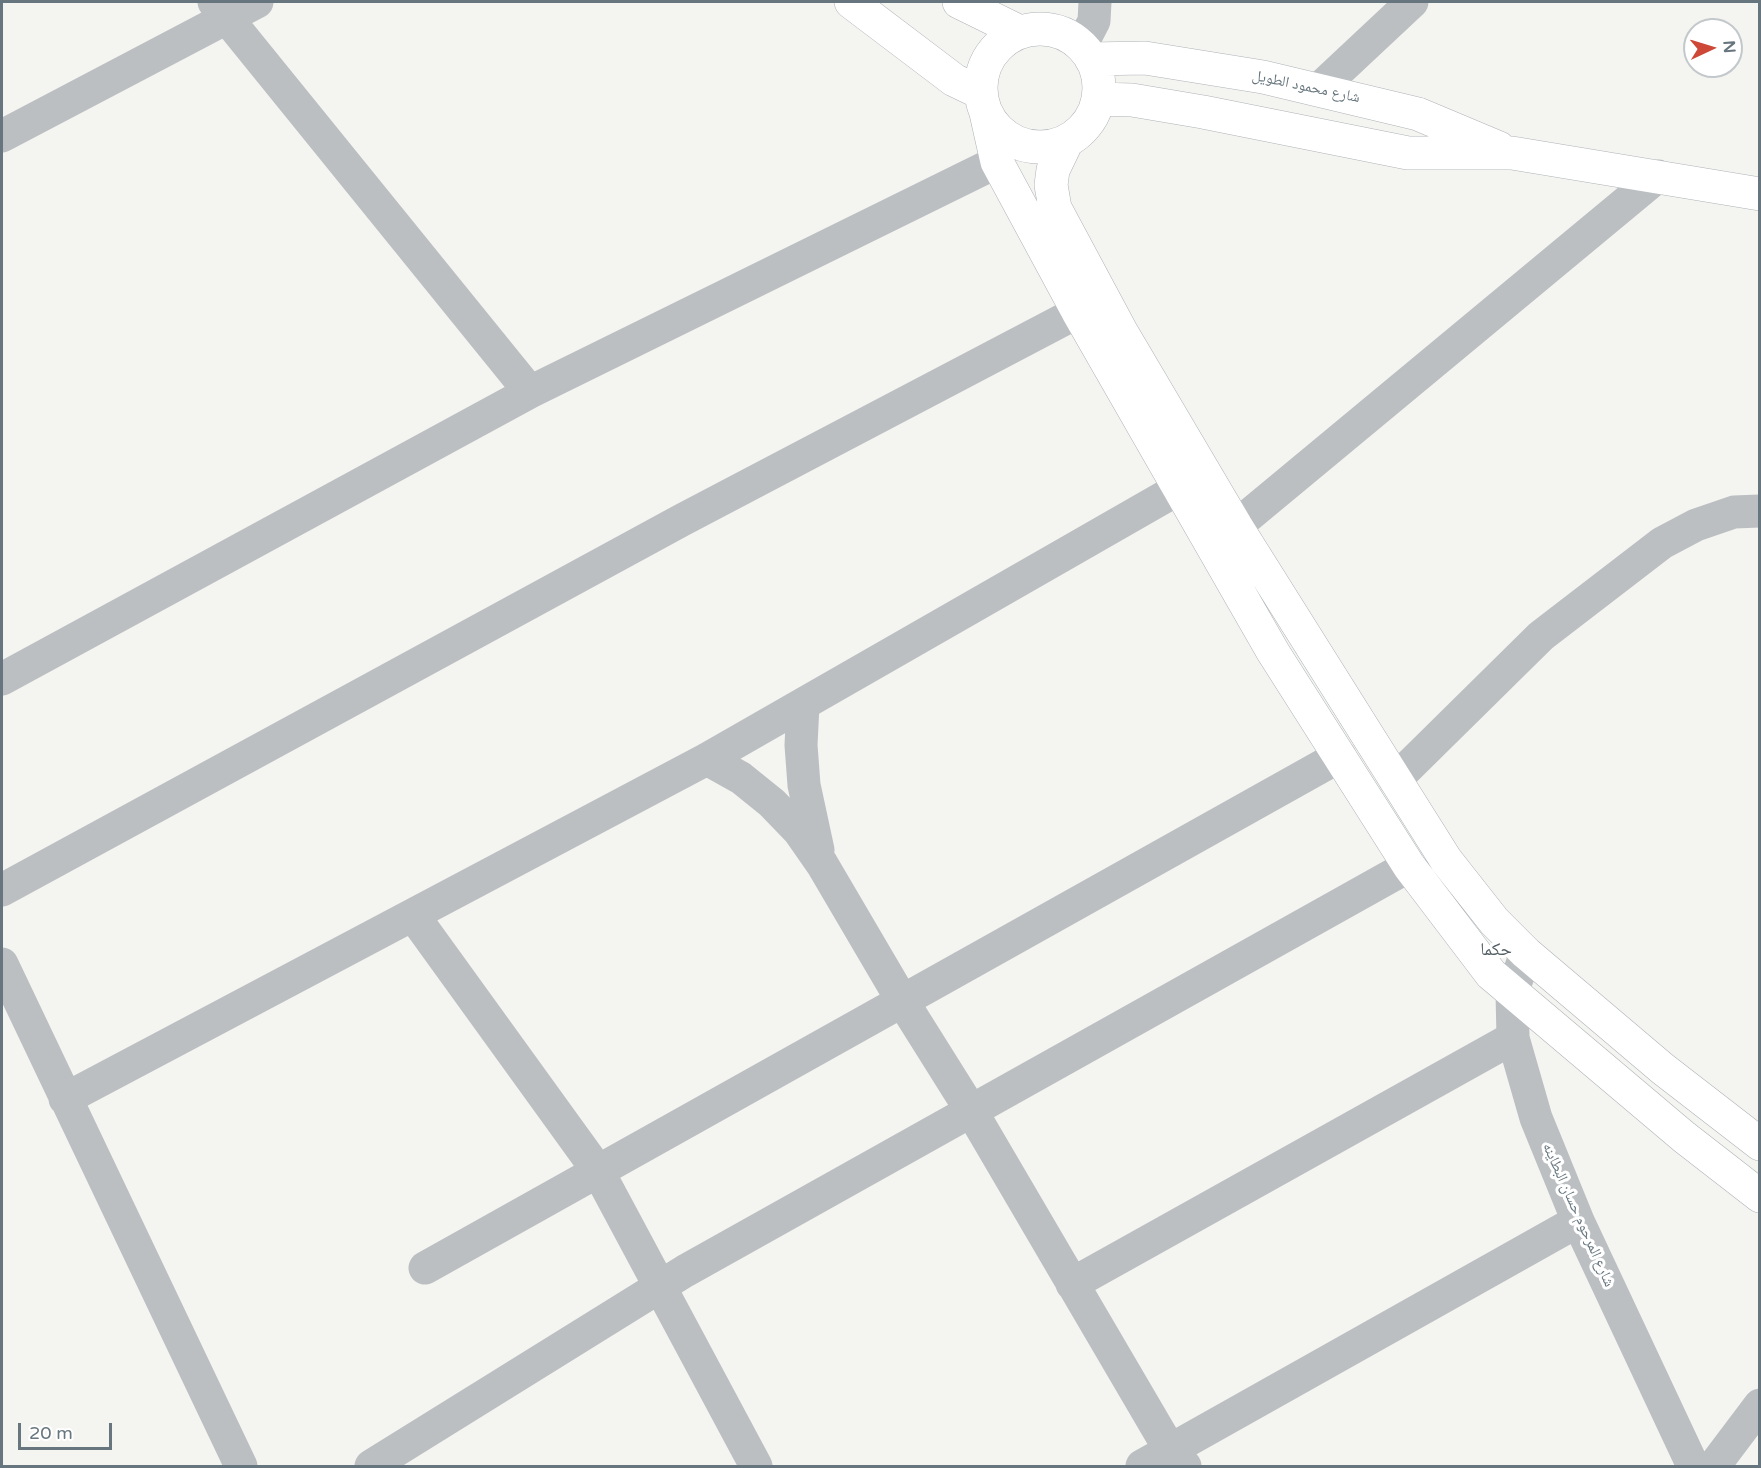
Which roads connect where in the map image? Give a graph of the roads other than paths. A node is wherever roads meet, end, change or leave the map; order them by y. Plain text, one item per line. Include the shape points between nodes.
1 (257, 2) edge
2 (851, 2) edge
3 (959, 2) edge
4 (1095, 2) edge
5 (1412, 2) edge
6 (221, 10) edge
7 (1020, 32) junction
8 (1086, 52) junction
9 (1318, 90) junction
10 (1098, 99) junction
11 (984, 103) junction
12 (2, 136) edge
13 (1068, 141) junction
14 (1512, 153) junction
15 (997, 162) junction
16 (1658, 176) junction
17 (1760, 194) edge
18 (1078, 312) junction
19 (530, 392) junction
20 (1180, 488) junction
21 (1760, 511) edge
22 (1236, 526) junction
23 (2, 679) edge
24 (803, 705) junction
25 (1340, 756) junction
26 (707, 759) junction
27 (1395, 780) junction
28 (822, 864) junction
29 (1409, 866) junction
30 (2, 890) edge
31 (413, 915) junction
32 (1526, 953) junction
33 (2, 964) edge
34 (1512, 993) junction
35 (903, 1002) junction
36 (1514, 1038) junction
37 (65, 1100) junction
38 (972, 1112) junction
39 (1760, 1144) edge
40 (598, 1171) junction
41 (1760, 1196) edge
42 (1578, 1221) junction
43 (425, 1268) dead end
44 (1072, 1284) junction
45 (660, 1286) junction
46 (1760, 1405) edge
47 (1177, 1458) edge
48 (241, 1467) edge
49 (371, 1467) edge
50 (756, 1467) edge
51 (1142, 1467) edge
52 (1693, 1467) edge
53 (1714, 1467) edge

1 - 6 street
2 - 11 street
3 - 7 street
4 - 8 street
5 - 9 street
6 - 12 street
6 - 19 street
7 - 8 street via 1053,30 1068,36
7 - 11 street via 995,50 987,63
8 - 9 street, شارع محمود الطويل via 1263,77
8 - 10 street via 1099,86
9 - 14 street, شارع محمود الطويل via 1418,114
10 - 13 street via 1087,124
10 - 14 street, شارع محمود الطويل via 1132,100 1214,113 1408,153
11 - 13 street via 1000,132 1021,144 1044,147
11 - 15 street
13 - 22 street via 1053,170 1051,185 1056,208 1128,344
14 - 16 street, شارع محمود الطويل
15 - 18 street
15 - 19 street
16 - 17 street, شارع محمود الطويل
16 - 22 street
18 - 20 street
18 - 30 street via 682,520
19 - 23 street
20 - 24 street
20 - 25 street via 1273,652
21 - 27 street via 1734,512 1696,525 1662,543 1541,636
22 - 27 street
24 - 26 street
24 - 28 street via 804,785 810,825
25 - 29 street
25 - 35 street
26 - 28 street via 772,802 800,831
26 - 31 street
27 - 32 street via 1446,860 1494,921
28 - 35 street
29 - 34 street via 1491,974
29 - 38 street
31 - 37 street
31 - 40 street
32 - 34 street, شارع المرحوم حسان البطاينه
32 - 39 street via 1663,1069
33 - 37 street
34 - 36 street, شارع المرحوم حسان البطاينه
34 - 41 street
35 - 38 street
35 - 40 street
36 - 42 street, شارع المرحوم حسان البطاينه via 1536,1118
36 - 44 street
37 - 48 street
38 - 44 street
38 - 45 street
40 - 43 street
40 - 45 street
42 - 47 street
42 - 52 street, شارع المرحوم حسان البطاينه
44 - 47 street
45 - 49 street
45 - 50 street
46 - 53 street
47 - 51 street

